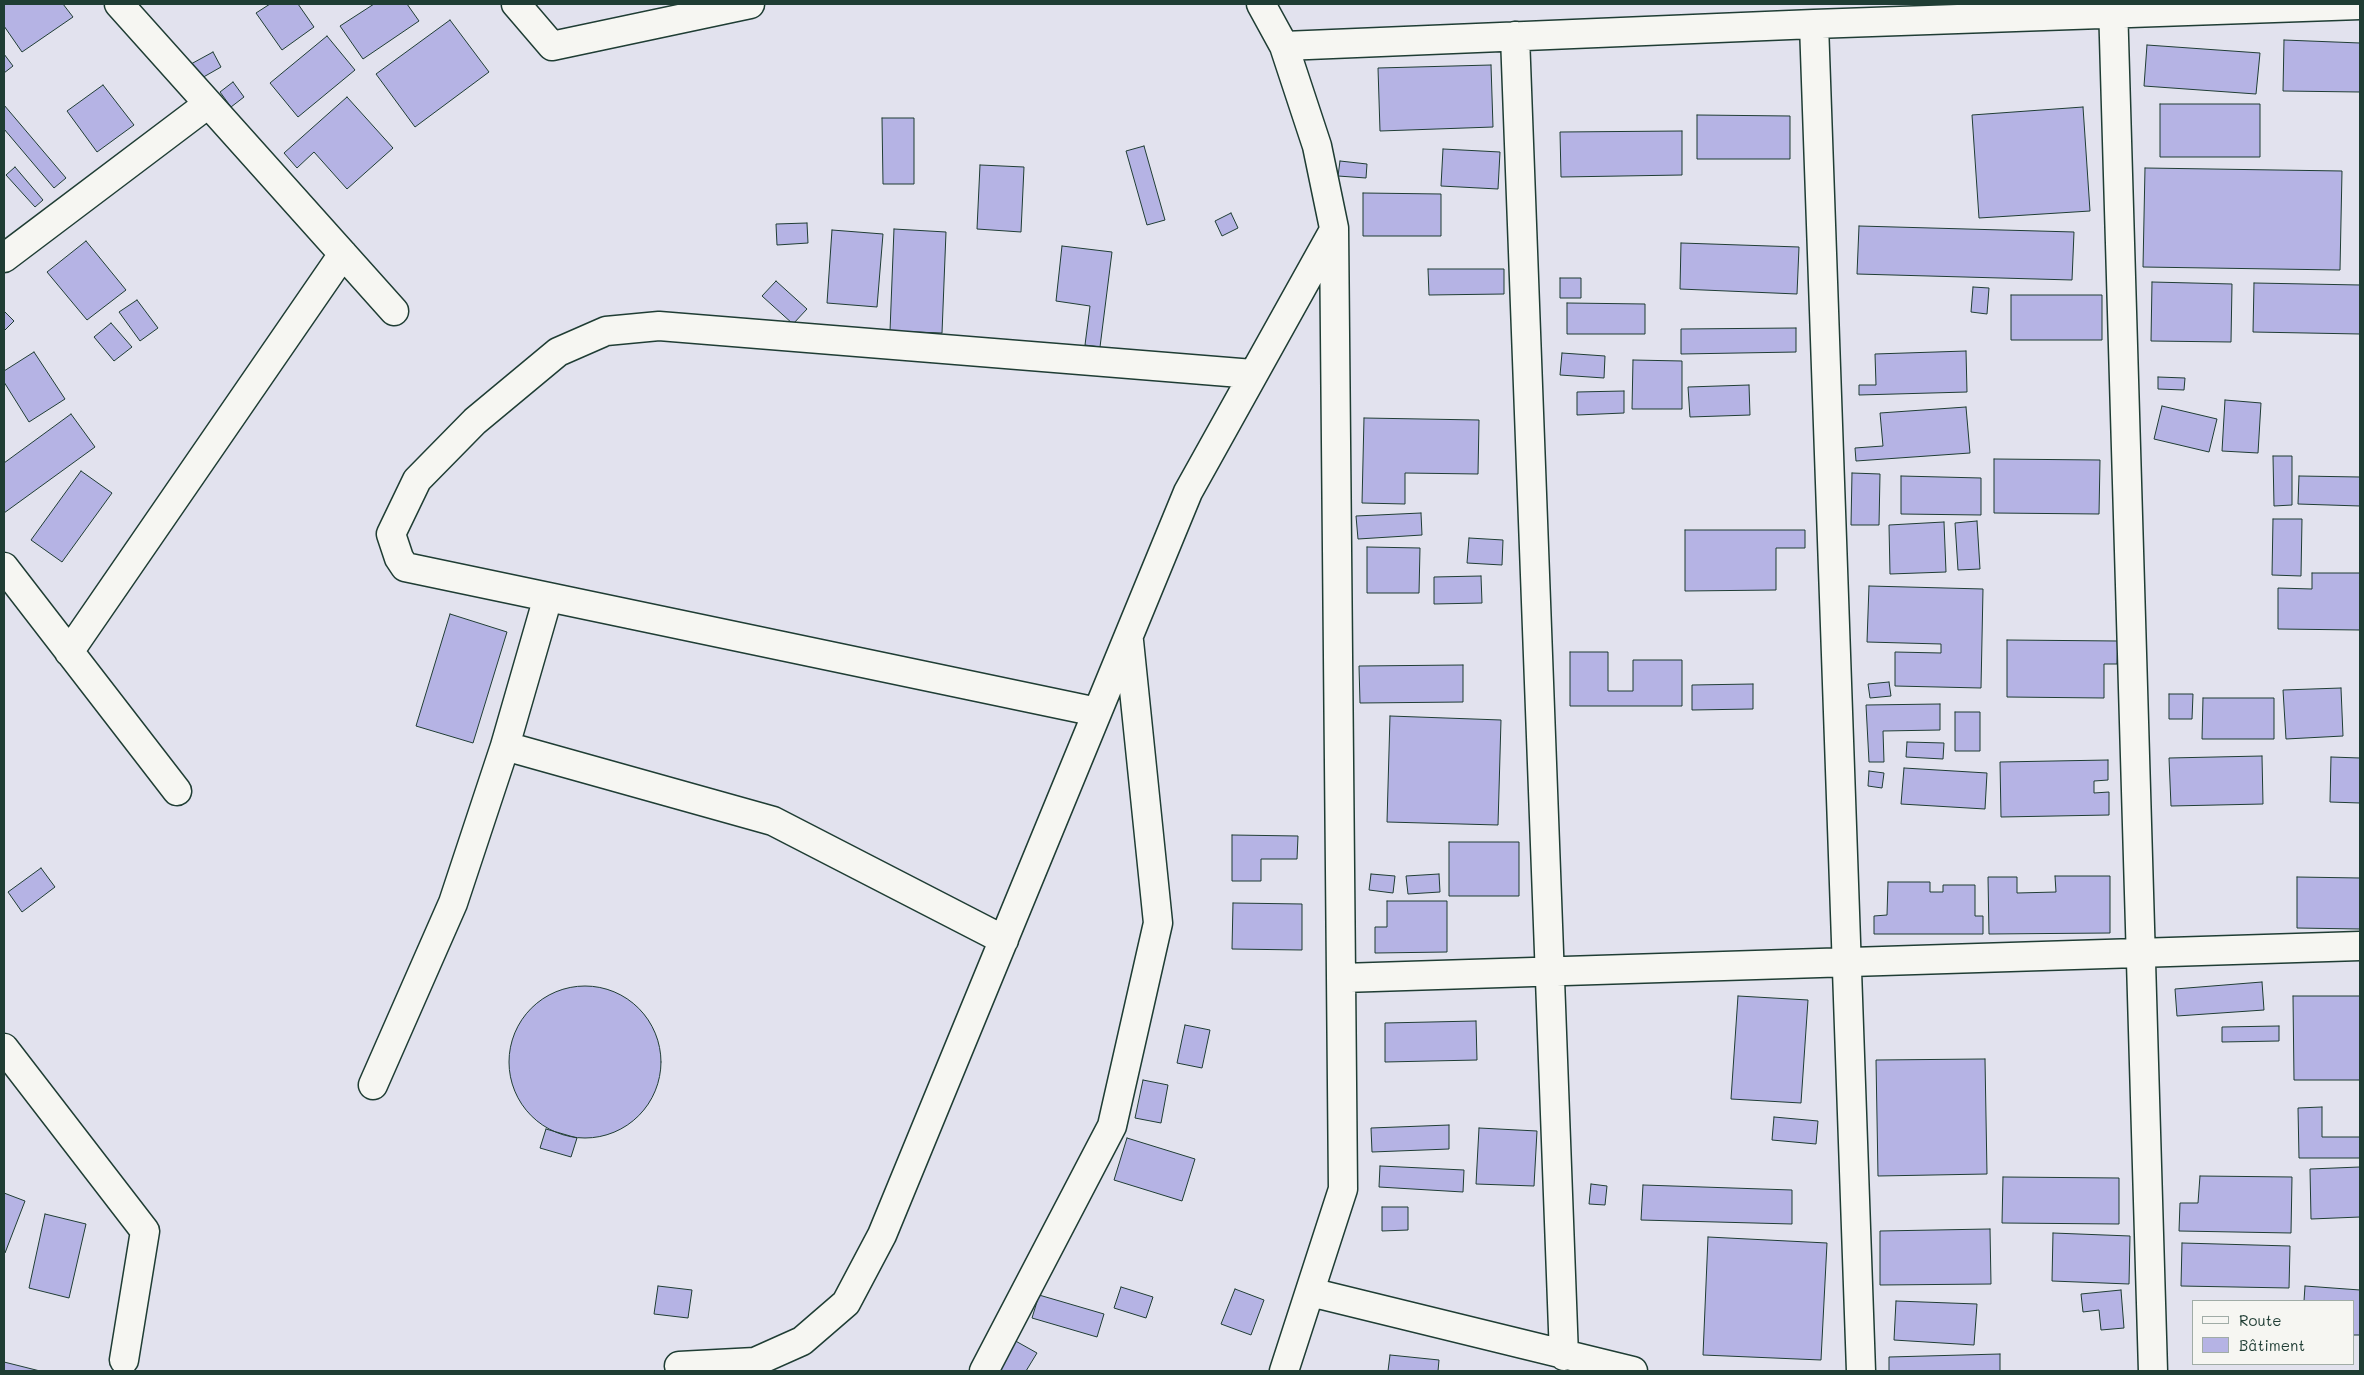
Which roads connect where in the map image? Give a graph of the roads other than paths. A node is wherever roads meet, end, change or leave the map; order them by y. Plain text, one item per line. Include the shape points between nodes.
1 (119, 4) edge
2 (516, 4) edge
3 (750, 4) edge
4 (1261, 4) edge
5 (2360, 5) edge
6 (2113, 9) edge
7 (1763, 15) edge
8 (1814, 24) junction
9 (1515, 36) junction
10 (1284, 46) junction
11 (208, 104) junction
12 (1334, 228) junction
13 (343, 254) junction
14 (4, 258) edge
15 (394, 311) dead end
16 (1253, 374) junction
17 (4, 567) edge
18 (548, 596) junction
19 (1128, 637) junction
20 (69, 652) junction
21 (1097, 712) junction
22 (505, 746) junction
23 (177, 791) dead end
24 (1004, 940) junction
25 (2360, 946) edge
26 (2141, 953) junction
27 (1847, 962) junction
28 (1550, 971) junction
29 (1342, 978) junction
30 (4, 1048) edge
31 (373, 1085) dead end
32 (1310, 1292) junction
33 (1564, 1356) junction
34 (124, 1360) dead end
35 (679, 1366) dead end
36 (752, 1367) edge
37 (984, 1371) edge
38 (1284, 1371) edge
39 (1633, 1371) edge
40 (1861, 1371) edge
41 (2153, 1371) edge

1 - 11 street
2 - 3 street via 552,46
4 - 10 street
5 - 6 street
6 - 8 street
6 - 26 street
7 - 8 street
7 - 9 street
8 - 27 street
9 - 10 street
9 - 28 street
10 - 12 street via 1316,146
11 - 13 street
11 - 14 street
12 - 16 street
12 - 29 street
13 - 15 street
13 - 20 street
16 - 18 street via 659,326 606,331 558,352 476,421 417,480 391,534 405,567
16 - 19 street via 1188,492
17 - 20 street
18 - 21 street
18 - 22 street
19 - 21 street
19 - 37 street via 1158,923 1112,1126
20 - 23 street
21 - 24 street
22 - 24 street via 773,820
22 - 31 street via 453,903
24 - 36 street via 882,1236 846,1303 802,1341
25 - 26 street
26 - 27 street
26 - 41 street
27 - 28 street
27 - 40 street
28 - 29 street
28 - 33 street
29 - 32 street via 1343,1189
30 - 34 street via 145,1231
32 - 33 street
32 - 38 street
33 - 39 street
35 - 36 street

